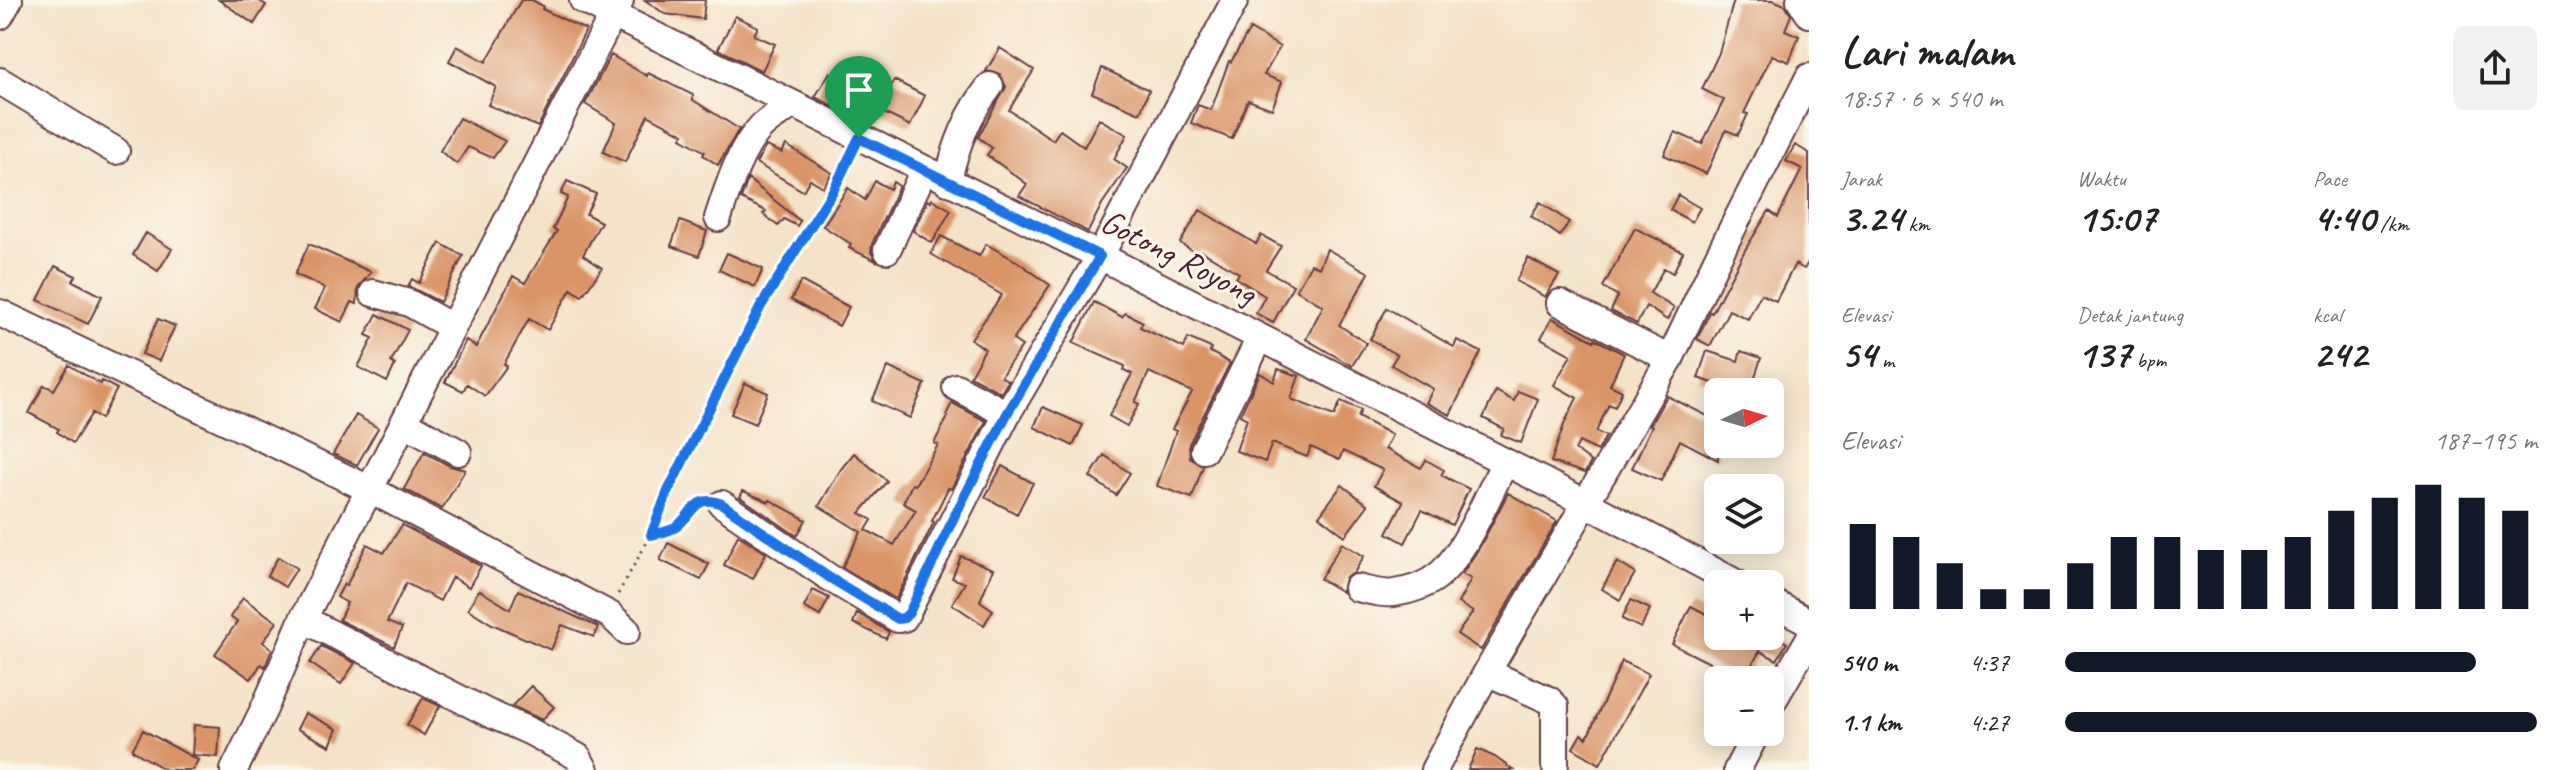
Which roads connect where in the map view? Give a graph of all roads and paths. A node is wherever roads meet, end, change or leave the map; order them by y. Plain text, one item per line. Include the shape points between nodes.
1 (9, 0) edge
2 (583, 0) edge
3 (1235, 0) edge
4 (1800, 0) edge
5 (616, 8) edge
6 (1809, 14) edge
7 (0, 16) edge
8 (1809, 77) edge
9 (0, 81) edge
10 (990, 86) dead end
11 (792, 105) junction
12 (859, 138) junction
13 (116, 151) dead end
14 (936, 176) junction
15 (718, 218) dead end
16 (887, 250) dead end
17 (1100, 256) junction
18 (373, 293) dead end
19 (1560, 303) dead end
20 (0, 313) edge
21 (452, 327) junction
22 (1260, 338) junction
23 (1670, 359) junction
24 (956, 387) dead end
25 (1007, 414) junction
26 (405, 423) junction
27 (1204, 450) dead end
28 (458, 452) dead end
29 (1505, 462) junction
30 (369, 489) junction
31 (1584, 502) junction
32 (722, 504) joint
33 (651, 535) junction
34 (1712, 570) edge
35 (1357, 588) dead end
36 (1784, 609) edge
37 (303, 619) junction
38 (1809, 622) edge
39 (618, 623) joint
40 (1809, 639) edge
41 (1487, 672) junction
42 (1784, 682) edge
43 (1750, 746) edge
44 (1555, 765) dead end
45 (234, 770) edge
46 (585, 770) edge
47 (1434, 770) edge
48 (1737, 770) edge

1 - 7 street
2 - 5 street, Gotong Royong
3 - 17 street
4 - 6 street
5 - 11 street, Gotong Royong
5 - 21 street
8 - 23 street
9 - 13 street
10 - 14 street
11 - 12 street, Gotong Royong
11 - 15 street via 752,139
12 - 14 street, Gotong Royong
12 - 33 path via 834,189 761,306
14 - 16 street
14 - 17 street, Gotong Royong
17 - 22 street, Gotong Royong
17 - 25 street
18 - 21 street via 409,303
19 - 23 street
20 - 30 street
21 - 26 street
22 - 27 street
22 - 29 street, Gotong Royong
23 - 31 street
24 - 25 street
25 - 32 street via 904,618 830,578
26 - 28 street
26 - 30 street
29 - 31 street, Gotong Royong
29 - 35 street via 1464,541 1438,576 1391,594
30 - 37 street
30 - 39 street
31 - 34 street, Gotong Royong
31 - 41 street
32 - 33 path via 700,501 673,529
33 - 39 path via 618,594
36 - 38 street
37 - 45 street
37 - 46 street via 578,757
40 - 42 street
41 - 44 street via 1555,706
41 - 47 street
43 - 48 street

